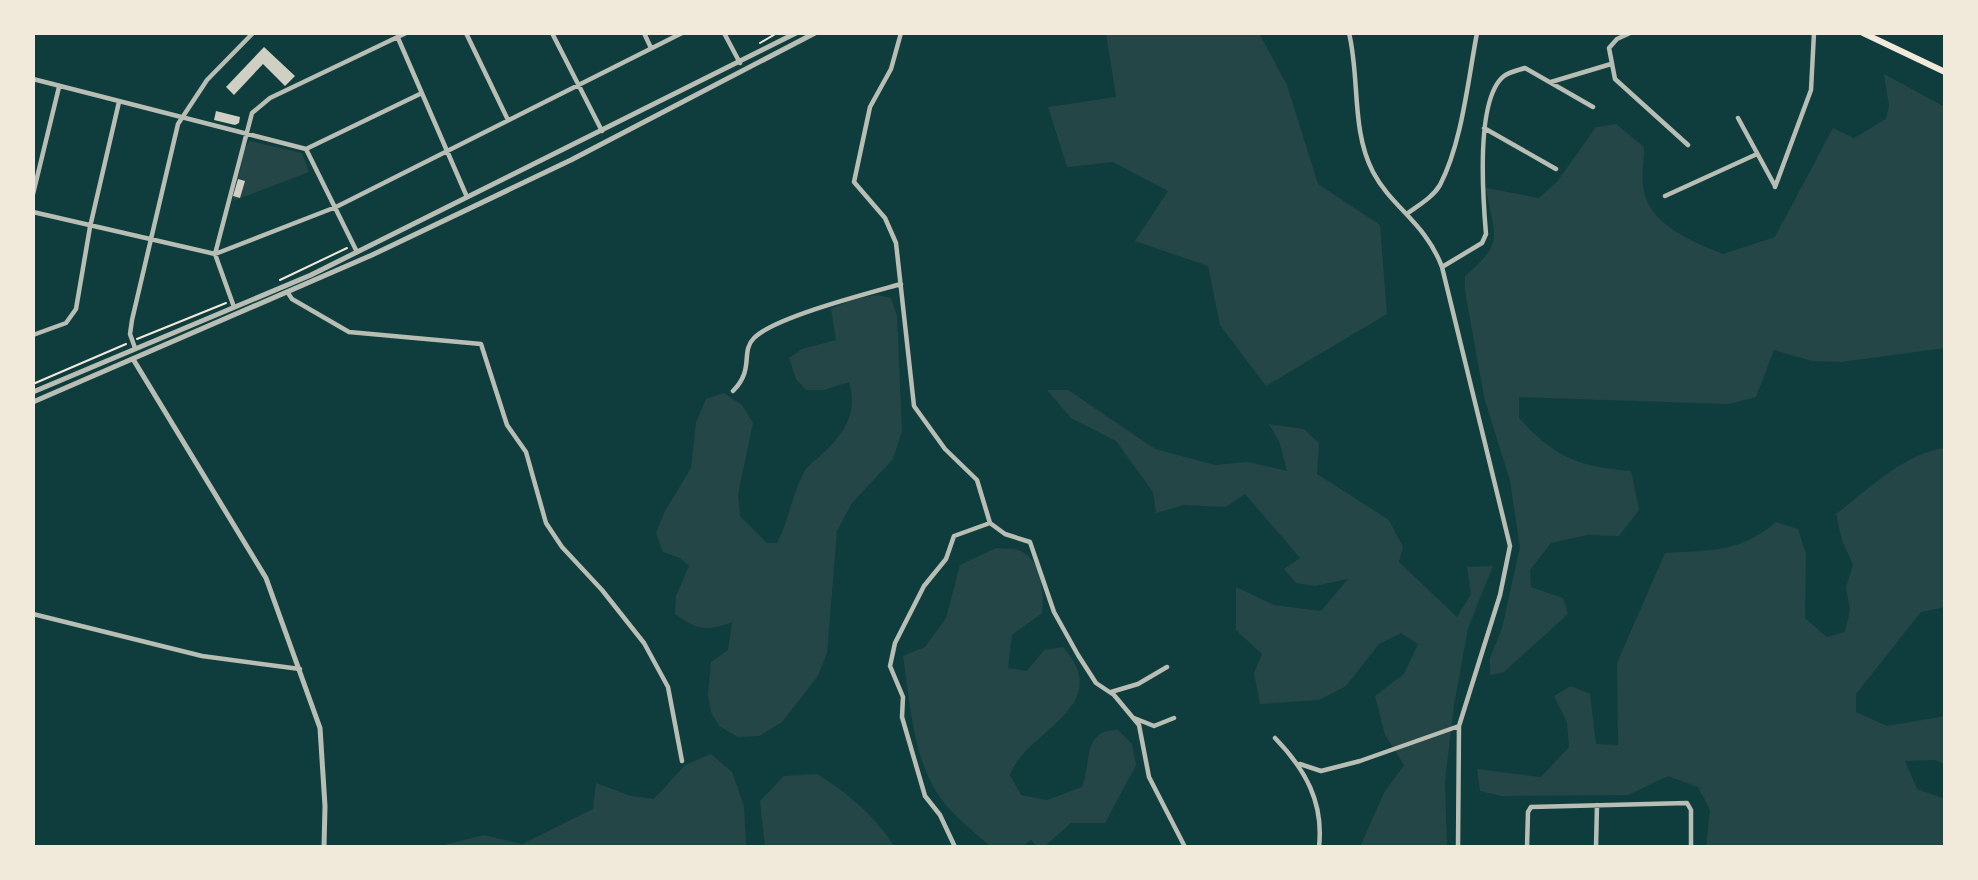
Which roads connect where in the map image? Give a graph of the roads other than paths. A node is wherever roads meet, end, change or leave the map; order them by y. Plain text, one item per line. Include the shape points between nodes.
1 (253, 33) edge
2 (466, 33) edge
3 (552, 33) edge
4 (644, 33) edge
5 (682, 33) edge
6 (724, 33) edge
7 (796, 33) edge
8 (815, 33) edge
9 (901, 33) edge
10 (1349, 33) edge
11 (1477, 33) edge
12 (1630, 33) edge
13 (1814, 33) edge
14 (1863, 33) edge
15 (402, 35) edge
16 (651, 48) junction
17 (740, 63) junction
18 (1611, 64) junction
19 (1945, 72) edge
20 (33, 79) edge
21 (1550, 82) junction
22 (578, 85) junction
23 (59, 87) junction
24 (422, 93) junction
25 (118, 102) junction
26 (1593, 107) dead end
27 (183, 117) junction
28 (1738, 118) dead end
29 (508, 120) junction
30 (1484, 128) junction
31 (602, 131) junction
32 (246, 133) junction
33 (607, 141) junction
34 (1688, 145) dead end
35 (306, 149) junction
36 (445, 151) junction
37 (1757, 154) junction
38 (1556, 169) dead end
39 (33, 194) edge
40 (1665, 196) dead end
41 (467, 197) junction
42 (336, 207) junction
43 (33, 212) edge
44 (1408, 214) junction
45 (90, 228) junction
46 (152, 240) junction
47 (357, 253) junction
48 (215, 254) junction
49 (1442, 267) junction
50 (901, 284) junction
51 (285, 286) junction
52 (288, 293) junction
53 (233, 307) junction
54 (33, 335) edge
55 (135, 348) junction
56 (133, 359) junction
57 (733, 391) dead end
58 (33, 392) edge
59 (33, 402) edge
60 (990, 523) junction
61 (33, 614) edge
62 (1167, 667) dead end
63 (301, 669) junction
64 (1110, 693) junction
65 (1133, 718) junction
66 (1174, 718) dead end
67 (1459, 726) junction
68 (1275, 738) dead end
69 (682, 761) dead end
70 (1300, 764) junction
71 (1597, 805) junction
72 (324, 847) edge
73 (955, 847) edge
74 (1185, 847) edge
75 (1319, 847) edge
76 (1458, 847) edge
77 (1527, 847) edge
78 (1597, 847) edge
79 (1691, 847) edge

1 - 27 street via 206,80
2 - 29 street
3 - 22 street
4 - 16 street
5 - 16 street
6 - 17 street
7 - 17 street
8 - 33 street
9 - 50 street via 891,69 870,107 854,182 885,218 896,243
10 - 44 street via 1360,132 1369,163
11 - 44 street via 1458,129 1444,173 1430,197
12 - 18 street via 1609,48
13 - 37 street via 1811,90 1775,187
14 - 19 main road
15 - 24 street
15 - 32 street via 270,98 252,113
16 - 22 street
17 - 31 street
18 - 21 street
18 - 34 street via 1615,79
20 - 23 street
21 - 26 street
21 - 30 street via 1525,68 1504,76 1493,92
22 - 29 street
22 - 31 street
23 - 25 street
23 - 39 street
24 - 35 street
24 - 36 street
25 - 27 street
25 - 45 street
27 - 32 street
27 - 46 street
28 - 37 street
29 - 36 street
30 - 38 street
30 - 49 street via 1486,234 1482,243
31 - 33 street
31 - 41 street
32 - 35 street
32 - 48 street
33 - 52 street
35 - 42 street
36 - 41 street
36 - 42 street
37 - 40 street
41 - 47 street
42 - 47 street
42 - 48 street
43 - 45 street
44 - 49 street via 1422,228
45 - 46 street
45 - 54 street via 74,315 66,323
46 - 48 street
46 - 55 street via 132,320
47 - 51 street
48 - 53 street
49 - 67 street via 1510,546 1500,595
50 - 57 street via 832,304 755,337 747,348 748,368
50 - 60 street via 914,406 945,449 977,480
51 - 52 street
51 - 53 street
52 - 56 street
52 - 69 street via 349,332 481,344 506,425 526,452 546,523 644,643 668,687
53 - 55 street
55 - 58 street
56 - 59 street
56 - 63 street via 266,578
60 - 64 street via 1005,534 1030,542 1054,612 1096,682
60 - 73 street via 954,536 946,559 924,586 895,643 890,666 903,697 902,717 925,796
61 - 63 street via 202,656
62 - 64 street
63 - 72 street via 320,727
64 - 65 street
65 - 66 street via 1154,726
65 - 74 street via 1139,725 1149,777
67 - 70 street via 1321,771
67 - 76 street
68 - 70 street
70 - 75 street via 1321,817
71 - 77 street via 1531,807
71 - 78 street
71 - 79 street via 1687,803

